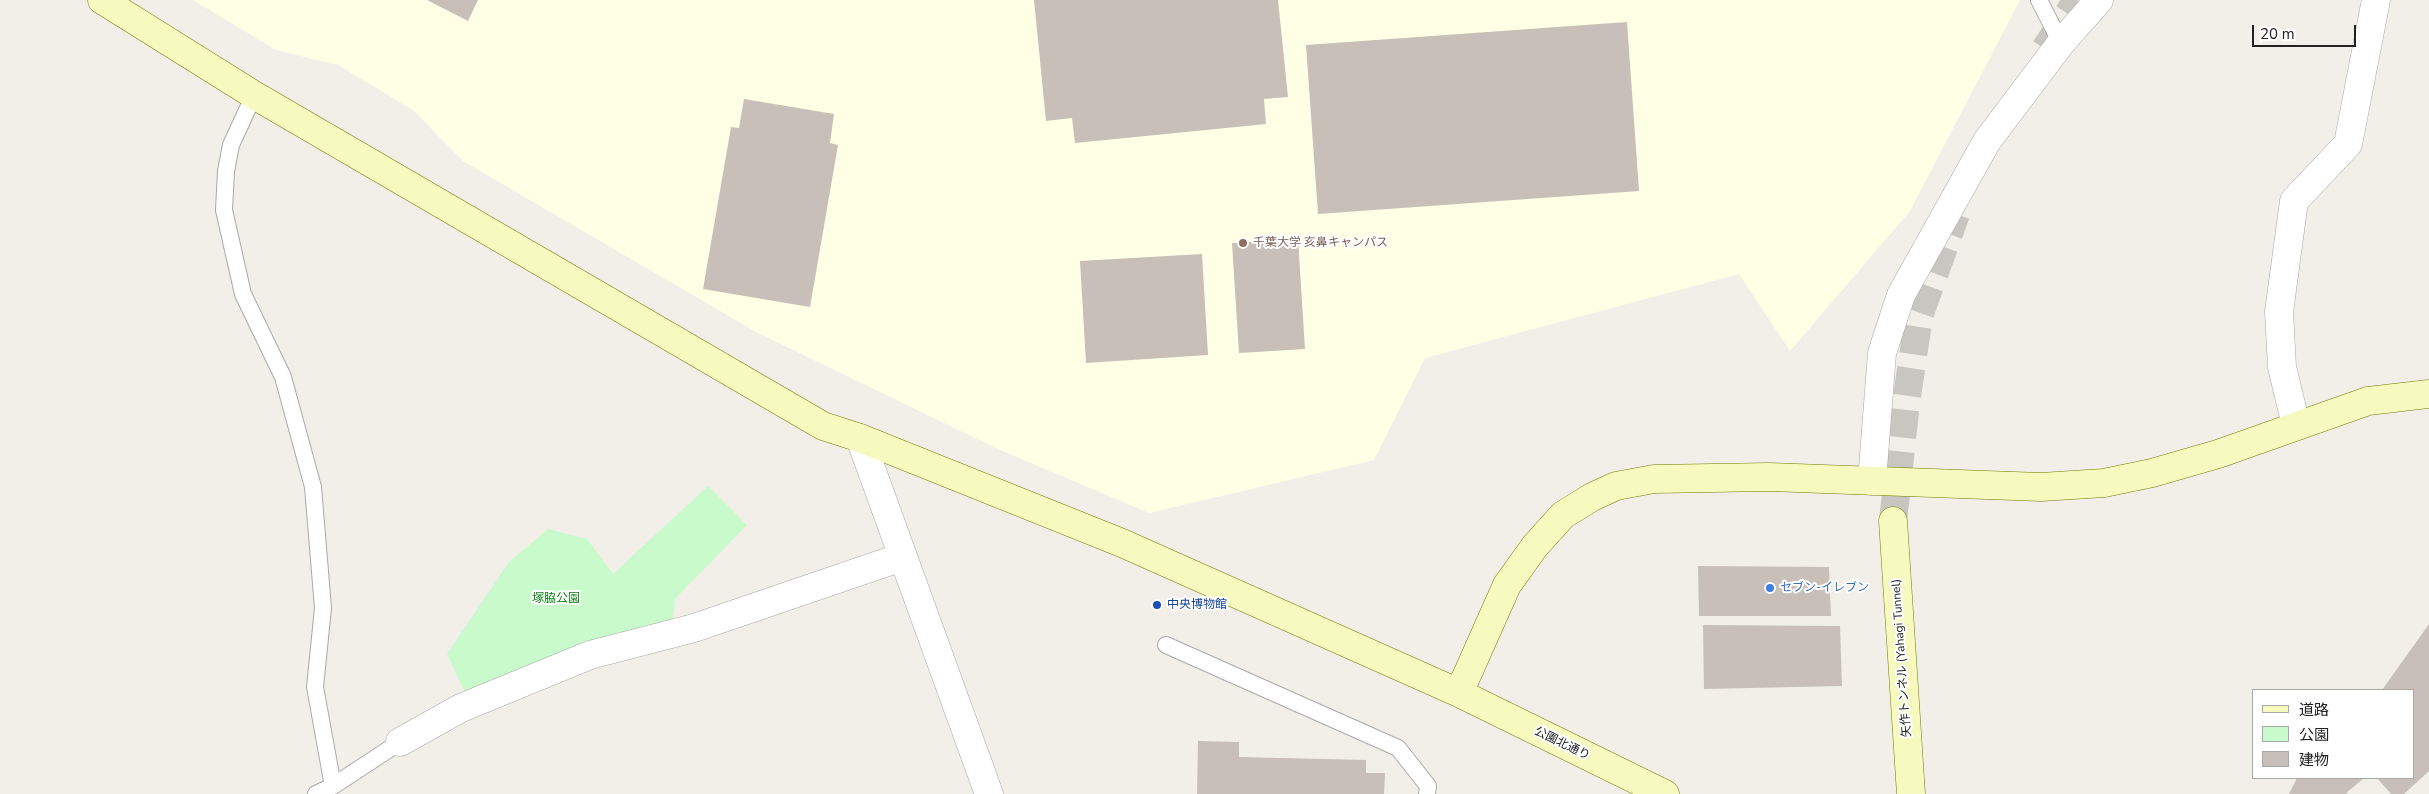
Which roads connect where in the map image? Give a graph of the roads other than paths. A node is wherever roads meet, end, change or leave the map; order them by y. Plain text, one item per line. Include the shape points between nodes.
1 (102, 0) edge
2 (2039, 0) edge
3 (2376, 0) edge
4 (2089, 4) edge
5 (2061, 43) junction
6 (254, 95) junction
7 (2429, 394) edge
8 (2296, 425) junction
9 (860, 438) junction
10 (1872, 481) junction
11 (1893, 521) tunnel mouth
12 (902, 557) junction
13 (1166, 645) dead end
14 (1459, 693) junction
15 (400, 742) joint
16 (333, 786) junction
17 (316, 794) edge
18 (989, 794) edge
19 (1427, 794) edge
20 (1665, 794) edge
21 (1911, 794) edge

1 - 6 street, 公園北通り
2 - 5 lane
3 - 8 street via 2348,144 2294,201 2279,312 2282,367
4 - 5 street
5 - 10 street via 1987,141 1901,295 1882,353
6 - 9 street, 公園北通り via 823,426
6 - 16 lane via 232,145 226,170 224,210 243,294 283,377 313,487 323,608 315,687
7 - 8 street via 2368,401
8 - 10 street via 2218,454 2104,483 2041,487
9 - 12 street
9 - 14 street, 公園北通り via 1122,543
10 - 14 street via 1769,477 1654,479 1616,486 1592,497 1563,515 1507,585
11 - 21 street, 矢作トンネル (Yahagi Tunnel)
12 - 15 street via 694,628 590,655 461,708
12 - 18 street
13 - 19 lane via 1398,748 1428,786
14 - 20 street, 公園北通り
15 - 16 lane
16 - 17 lane

